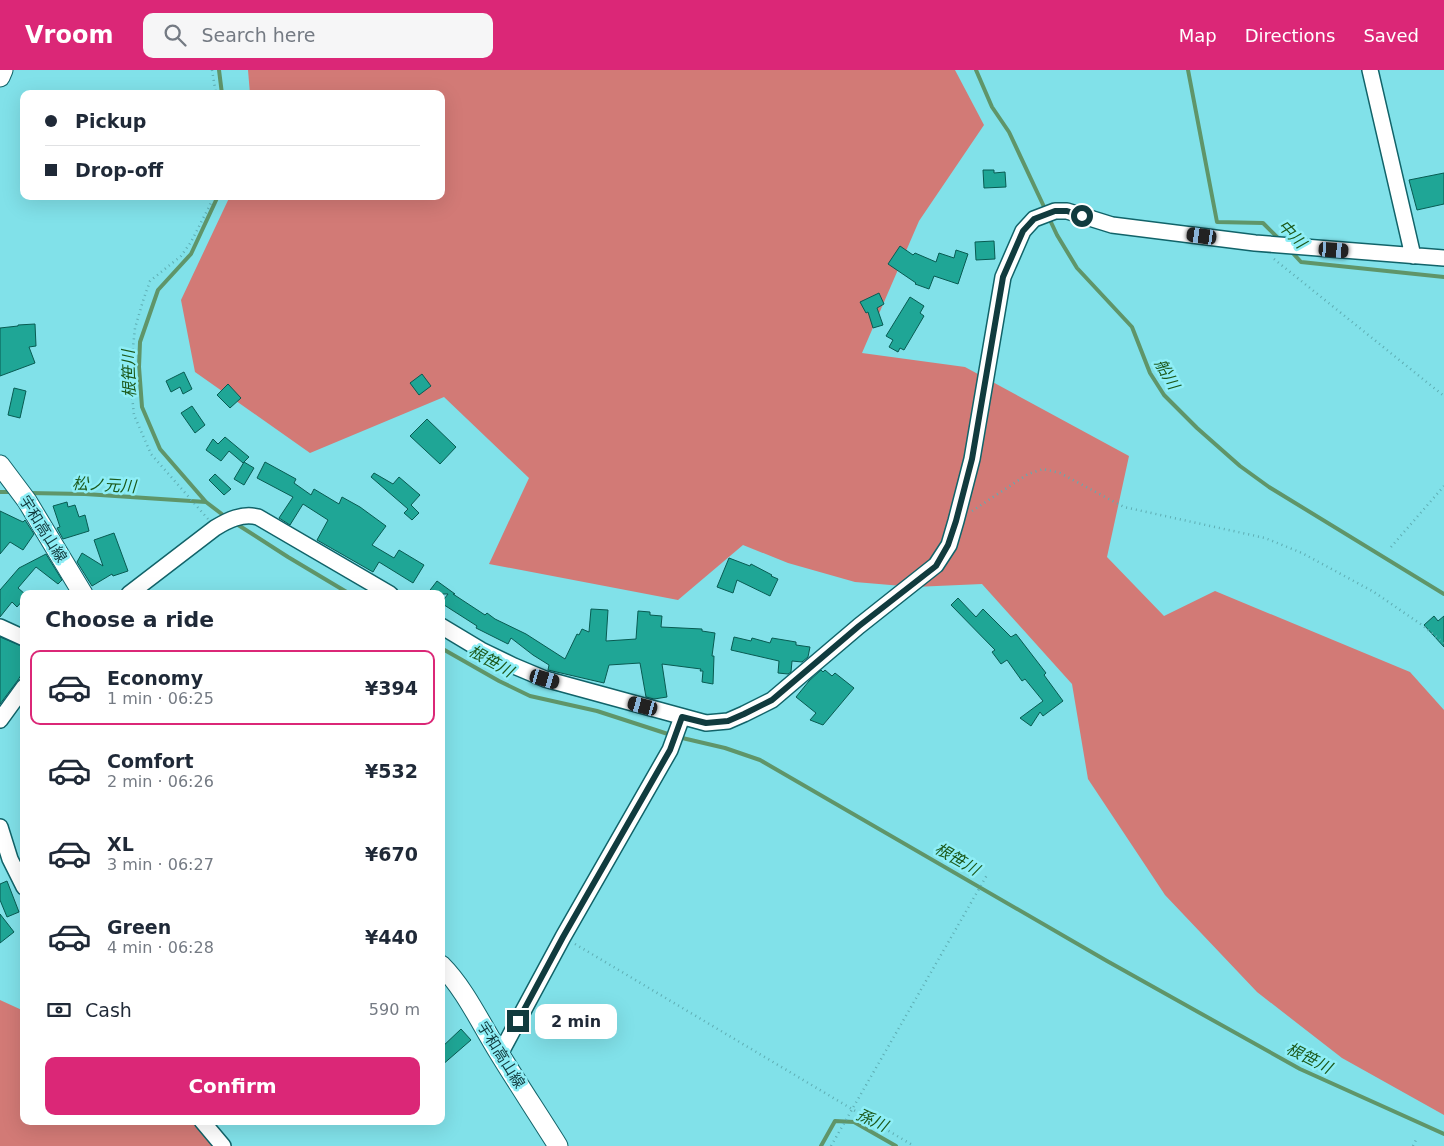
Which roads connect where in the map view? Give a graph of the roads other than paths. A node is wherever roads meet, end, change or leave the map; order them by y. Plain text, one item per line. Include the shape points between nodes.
1 (3, 70) edge
2 (1370, 70) edge
3 (0, 77) edge
4 (1413, 256) junction
5 (1444, 258) edge
6 (0, 466) edge
7 (81, 590) edge
8 (134, 590) edge
9 (383, 590) edge
10 (0, 626) edge
11 (445, 628) edge
12 (20, 636) edge
13 (20, 692) edge
14 (0, 720) edge
15 (680, 720) junction
16 (0, 827) edge
17 (20, 879) edge
18 (445, 969) edge
19 (500, 1054) junction
20 (205, 1125) edge
21 (223, 1146) edge
22 (558, 1146) edge

1 - 3 main road
2 - 4 street
4 - 5 street
4 - 15 street via 1255,244 1112,225 1067,211 1055,211 1034,219 1023,231 1003,277 972,459 948,545 936,566 772,700 728,721
6 - 7 main road, 宇和高山線 via 27,501
8 - 9 street via 219,526 249,515
10 - 12 street
11 - 15 street via 481,650 545,679
13 - 14 street
15 - 19 street via 670,750
16 - 17 street
18 - 19 main road, 宇和高山線
19 - 22 main road, 宇和高山線
20 - 21 street

